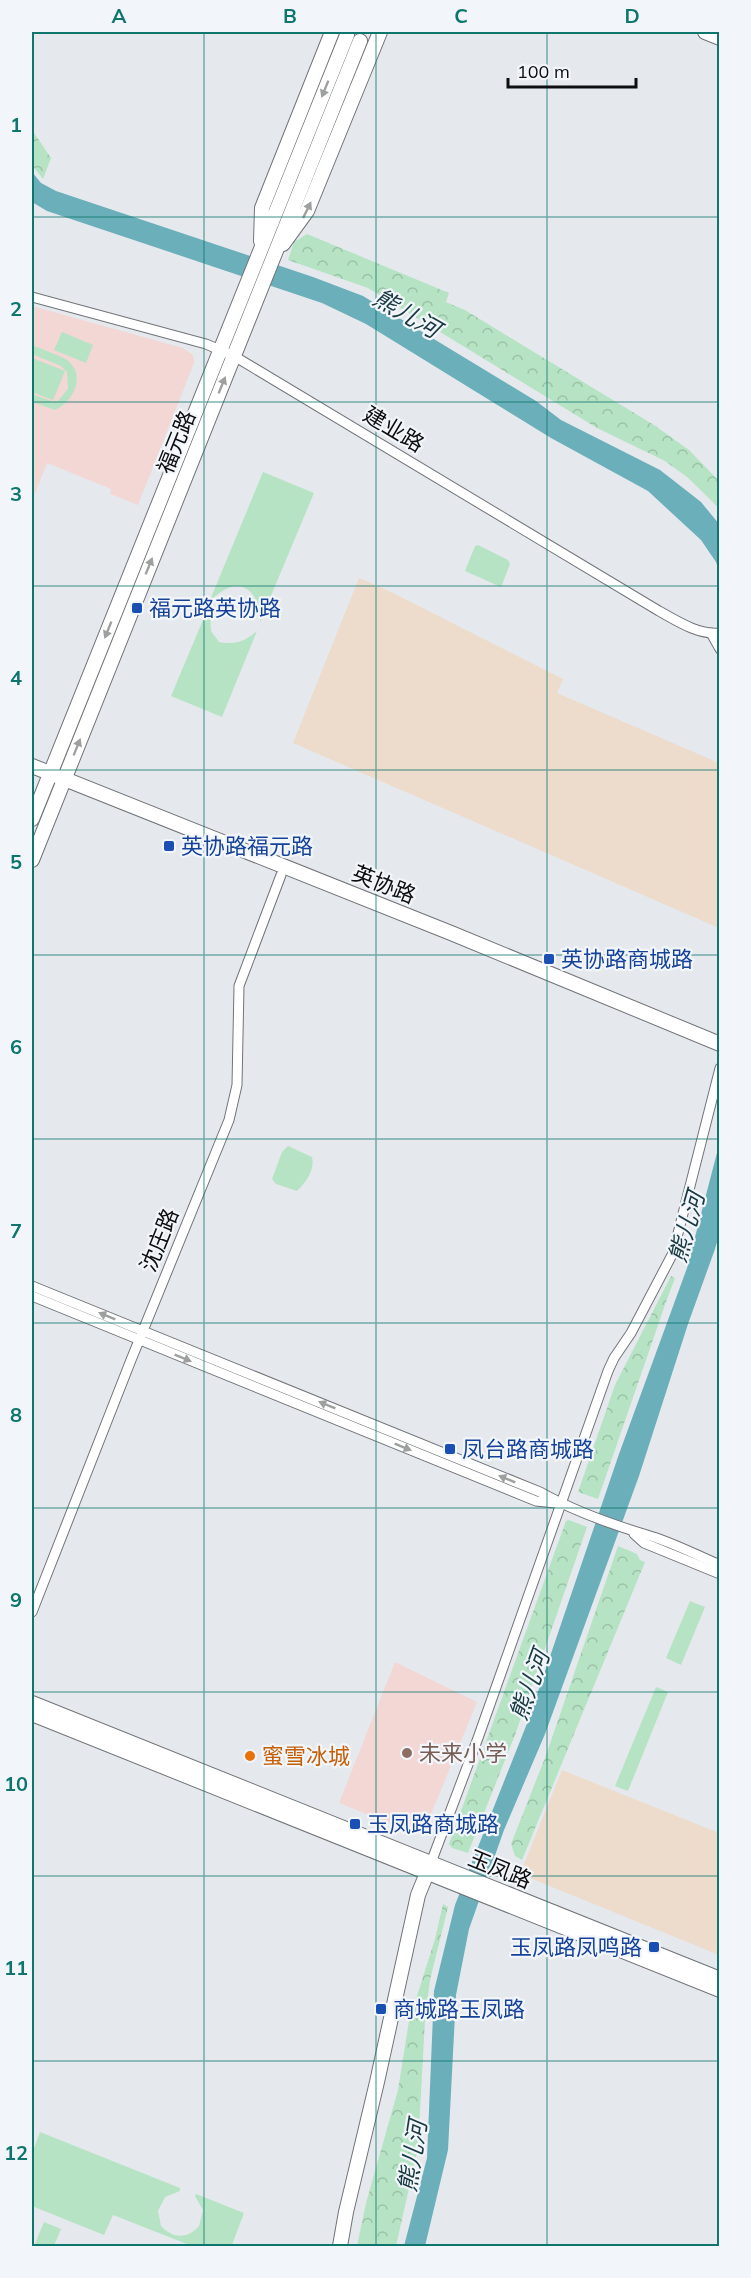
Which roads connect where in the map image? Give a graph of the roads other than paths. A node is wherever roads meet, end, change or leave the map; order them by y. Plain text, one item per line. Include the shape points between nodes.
1 (332, 32) edge
2 (380, 32) edge
3 (705, 32) edge
4 (347, 35) dead end
5 (720, 38) edge
6 (360, 41) dead end
7 (259, 252) junction
8 (273, 259) junction
9 (32, 297) edge
10 (220, 349) junction
11 (234, 356) junction
12 (715, 633) edge
13 (720, 649) edge
14 (32, 766) edge
15 (32, 776) edge
16 (48, 778) junction
17 (62, 783) junction
18 (32, 819) edge
19 (32, 860) edge
20 (281, 875) junction
21 (720, 1045) edge
22 (720, 1068) edge
23 (32, 1286) edge
24 (32, 1296) edge
25 (141, 1335) junction
26 (560, 1503) junction
27 (633, 1532) junction
28 (720, 1565) edge
29 (720, 1574) edge
30 (32, 1612) edge
31 (32, 1703) edge
32 (32, 1714) edge
33 (429, 1868) junction
34 (496, 1895) junction
35 (720, 1979) edge
36 (720, 1990) edge
37 (340, 2247) edge
38 (349, 2247) edge

1 - 7 street via 262,208
8 -> 2 street via 307,211
3 - 5 street
4 -> 7 street, 福元路
6 - 8 street, 福元路
7 - 10 street, 福元路
8 - 11 street, 福元路
9 - 10 street, 建业路
10 - 11 street, 建业路
10 -> 16 street, 福元路
11 - 12 street, 建业路 via 651,607 694,628
17 -> 11 street, 福元路
12 - 13 street
14 - 16 street, 英协路
15 - 16 street, 英协路
16 - 17 street, 英协路
16 - 18 street, 福元路
17 - 19 street, 福元路
17 - 20 street, 英协路
17 - 21 street, 英协路 via 460,937
20 - 21 street, 英协路 via 703,1046
20 - 25 street, 沈庄路 via 239,986 237,1084 229,1120
22 - 26 street via 673,1253 608,1371
25 -> 23 street
24 - 25 street
25 - 26 street via 536,1501
25 - 30 street, 沈庄路
26 - 27 street
26 - 33 street
27 - 28 street
27 - 29 street via 644,1543
31 - 33 street, 玉凤路
32 - 33 street, 玉凤路
33 - 34 street, 玉凤路
33 - 37 street via 418,1895
33 - 38 street
34 - 35 street, 玉凤路
34 - 36 street, 玉凤路

